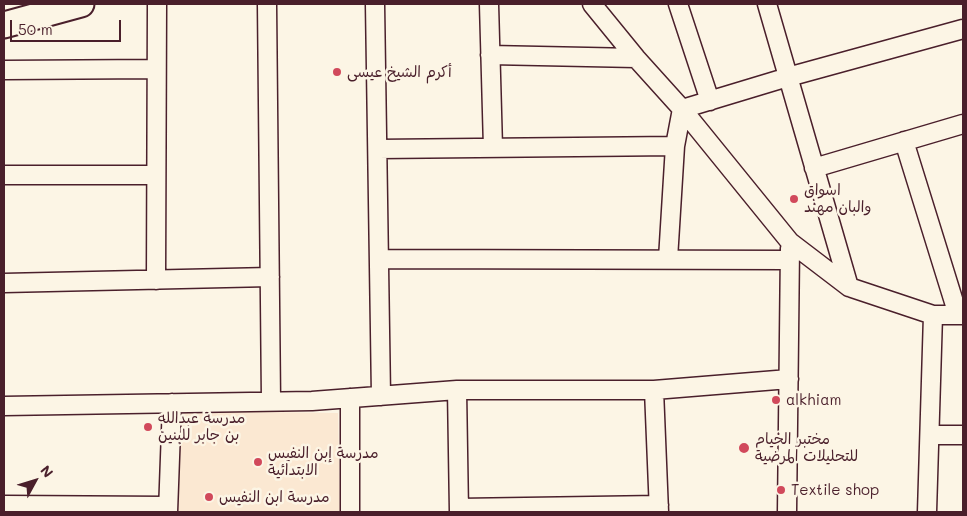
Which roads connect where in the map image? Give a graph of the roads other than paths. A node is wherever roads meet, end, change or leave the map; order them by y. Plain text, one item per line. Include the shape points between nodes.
1 (81, 4) edge
2 (157, 4) edge
3 (267, 4) edge
4 (375, 4) edge
5 (488, 4) edge
6 (592, 4) edge
7 (678, 4) edge
8 (767, 4) edge
9 (4, 25) edge
10 (963, 29) edge
11 (490, 55) junction
12 (636, 58) junction
13 (156, 69) junction
14 (4, 70) edge
15 (788, 77) junction
16 (710, 101) junction
17 (682, 109) junction
18 (963, 124) edge
19 (904, 141) junction
20 (675, 146) junction
21 (493, 148) junction
22 (378, 149) junction
23 (814, 168) junction
24 (4, 175) edge
25 (156, 175) junction
26 (790, 242) junction
27 (379, 259) junction
28 (668, 260) junction
29 (790, 260) junction
30 (270, 277) junction
31 (156, 280) junction
32 (4, 283) edge
33 (849, 287) junction
34 (933, 315) junction
35 (960, 315) edge
36 (789, 379) junction
37 (457, 390) junction
38 (654, 390) junction
39 (381, 396) junction
40 (350, 398) junction
41 (271, 402) junction
42 (172, 403) junction
43 (4, 406) edge
44 (930, 435) junction
45 (963, 435) edge
46 (4, 505) edge
47 (168, 509) edge
48 (659, 509) edge
49 (459, 510) edge
50 (350, 512) edge
51 (787, 512) edge
52 (927, 512) edge

1 - 9 street
2 - 13 street
3 - 30 street
4 - 22 street
5 - 11 street
6 - 12 street
7 - 16 street
8 - 15 street
10 - 15 street
11 - 12 street
11 - 21 street
12 - 17 street
13 - 14 street
13 - 25 street
15 - 16 street
15 - 23 street
16 - 17 street
17 - 20 street
17 - 26 street
18 - 19 street
19 - 23 street
19 - 35 street
20 - 21 street
20 - 28 street
21 - 22 street
22 - 27 street
23 - 33 street
24 - 25 street
25 - 31 street
26 - 29 street
26 - 33 street
27 - 28 street
27 - 39 street
28 - 29 street
29 - 36 street
30 - 31 street
30 - 41 street
31 - 32 street
33 - 34 street
34 - 35 street
34 - 44 street
36 - 38 street
36 - 51 street
37 - 38 street
37 - 39 street
37 - 49 street
38 - 48 street
39 - 40 street
40 - 41 street
40 - 50 street
41 - 42 street
42 - 43 street
42 - 47 street
44 - 45 street
44 - 52 street
46 - 47 street
48 - 49 street

